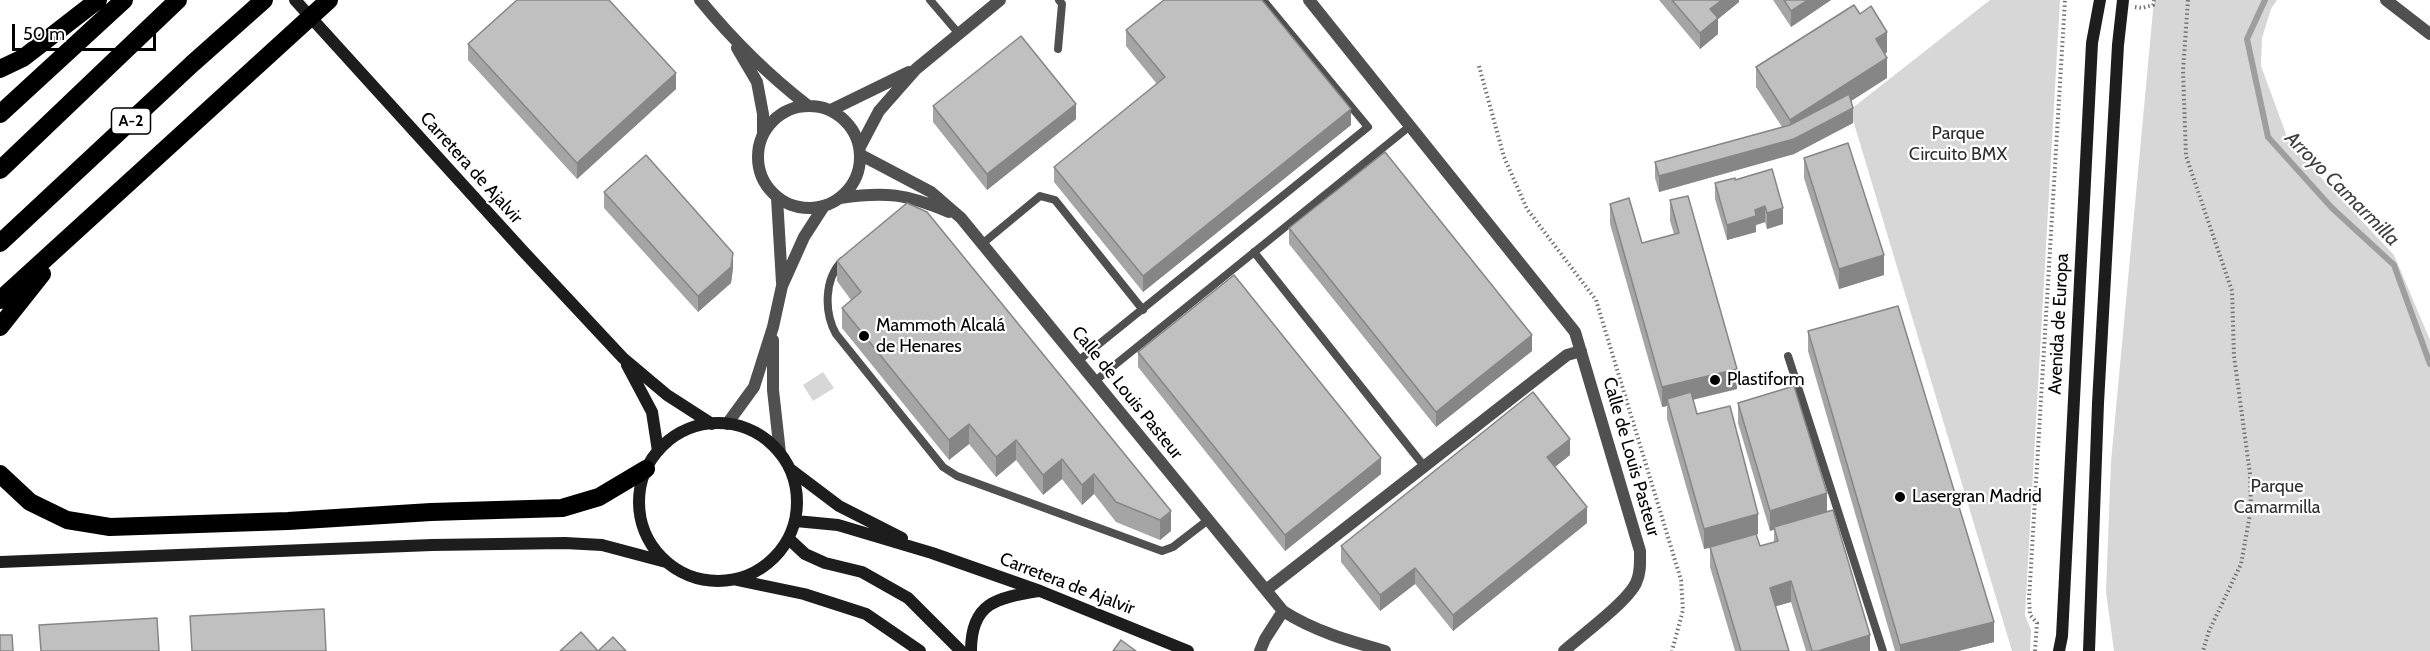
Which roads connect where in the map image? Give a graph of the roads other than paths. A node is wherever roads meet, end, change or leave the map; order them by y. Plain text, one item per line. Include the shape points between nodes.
1 (98, 0) edge
2 (124, 0) edge
3 (178, 0) edge
4 (264, 0) edge
5 (295, 0) edge
6 (329, 0) edge
7 (700, 0) edge
8 (930, 0) edge
9 (1000, 0) edge
10 (1059, 0) edge
11 (1263, 0) edge
12 (1309, 0) edge
13 (2100, 0) edge
14 (2386, 0) edge
15 (2128, 3) edge
16 (727, 32) junction
17 (959, 34) junction
18 (2430, 34) edge
19 (1058, 49) dead end
20 (0, 69) edge
21 (916, 69) junction
22 (807, 105) junction
23 (831, 110) junction
24 (0, 114) edge
25 (1410, 126) junction
26 (763, 133) junction
27 (860, 151) junction
28 (0, 170) edge
29 (777, 198) junction
30 (840, 198) junction
31 (824, 206) junction
32 (91, 217) junction
33 (961, 218) junction
34 (0, 243) edge
35 (982, 243) junction
36 (1254, 252) junction
37 (849, 256) edge
38 (782, 286) junction
39 (0, 300) edge
40 (1143, 310) junction
41 (0, 327) edge
42 (773, 327) junction
43 (1581, 351) junction
44 (1788, 356) dead end
45 (623, 358) junction
46 (1078, 361) junction
47 (1095, 381) junction
48 (712, 424) junction
49 (727, 424) junction
50 (658, 451) junction
51 (780, 453) junction
52 (1424, 466) junction
53 (646, 469) junction
54 (790, 469) junction
55 (0, 474) edge
56 (1208, 520) junction
57 (796, 521) junction
58 (789, 539) junction
59 (932, 553) junction
60 (0, 562) edge
61 (666, 562) junction
62 (736, 580) junction
63 (1266, 590) junction
64 (1040, 591) junction
65 (1283, 611) junction
66 (920, 651) edge
67 (961, 651) edge
68 (971, 651) edge
69 (1187, 651) edge
70 (1260, 651) edge
71 (1385, 651) edge
72 (1564, 651) edge
73 (1882, 651) edge
74 (2059, 651) edge
75 (2089, 651) edge

1 - 20 highway via 23,58
2 - 24 highway
3 - 28 highway
4 - 34 highway, A-2
5 - 45 street, Carretera de Ajalvir
6 - 32 highway
7 - 16 street
8 - 17 lane
9 - 17 street
10 - 19 lane via 1062,4
11 - 40 lane via 1368,127
12 - 25 street, Calle de Louis Pasteur
13 - 74 street, Avenida de Europa via 2092,43
14 - 18 street
15 - 75 street via 2118,45
16 - 22 street via 779,84
16 - 26 street via 757,82
17 - 21 street
21 - 23 street
21 - 27 street via 879,111
22 - 23 street
22 - 26 street via 789,109
23 - 27 street via 854,131
25 - 36 lane
25 - 43 street, Calle de Louis Pasteur via 1564,317 1575,332
26 - 29 street via 757,150 758,168
27 - 30 street via 859,172
27 - 33 street, Calle de Louis Pasteur via 931,192
29 - 31 street via 791,206
29 - 38 street
30 - 31 street
30 - 33 street, Calle de Louis Pasteur via 873,193
31 - 38 street via 804,237
32 - 39 highway
32 - 41 highway
33 - 35 street, Calle de Louis Pasteur
35 - 40 lane via 1040,196 1055,200
35 - 46 street, Calle de Louis Pasteur
36 - 47 lane
36 - 52 lane
37 - 56 lane via 831,278 830,323 943,467 957,476 1162,550 1173,547
38 - 42 street
40 - 46 lane
42 - 49 street via 754,387
42 - 51 street via 773,390
43 - 52 street via 1568,355
43 - 72 street, Calle de Louis Pasteur via 1640,550 1640,570 1635,585 1623,599
44 - 73 lane
45 - 48 street, Carretera de Ajalvir
45 - 50 street, Carretera de Ajalvir via 652,412
46 - 47 street, Calle de Louis Pasteur
47 - 56 street, Calle de Louis Pasteur
48 - 49 street
48 - 50 street via 692,428
49 - 51 street via 765,438
50 - 53 street
51 - 54 street
52 - 63 street
53 - 55 highway via 599,497 562,508 110,527 67,520 30,501
53 - 61 street via 639,494 641,519 650,542
54 - 57 street via 798,495
54 - 59 street, Carretera de Ajalvir via 839,506
56 - 63 street, Calle de Louis Pasteur
57 - 58 street
57 - 59 street, Carretera de Ajalvir via 838,525
58 - 62 street via 776,558 757,572
58 - 67 street via 805,554 862,572 908,598
59 - 64 street, Carretera de Ajalvir
60 - 61 street via 432,544 565,543 602,545
61 - 62 street via 687,575 711,581
62 - 66 street via 804,594 866,614
63 - 65 street, Calle de Louis Pasteur
64 - 68 street via 1010,596 978,614 971,632
64 - 69 street, Carretera de Ajalvir
65 - 70 street
65 - 71 street, Calle de Louis Pasteur via 1310,626

